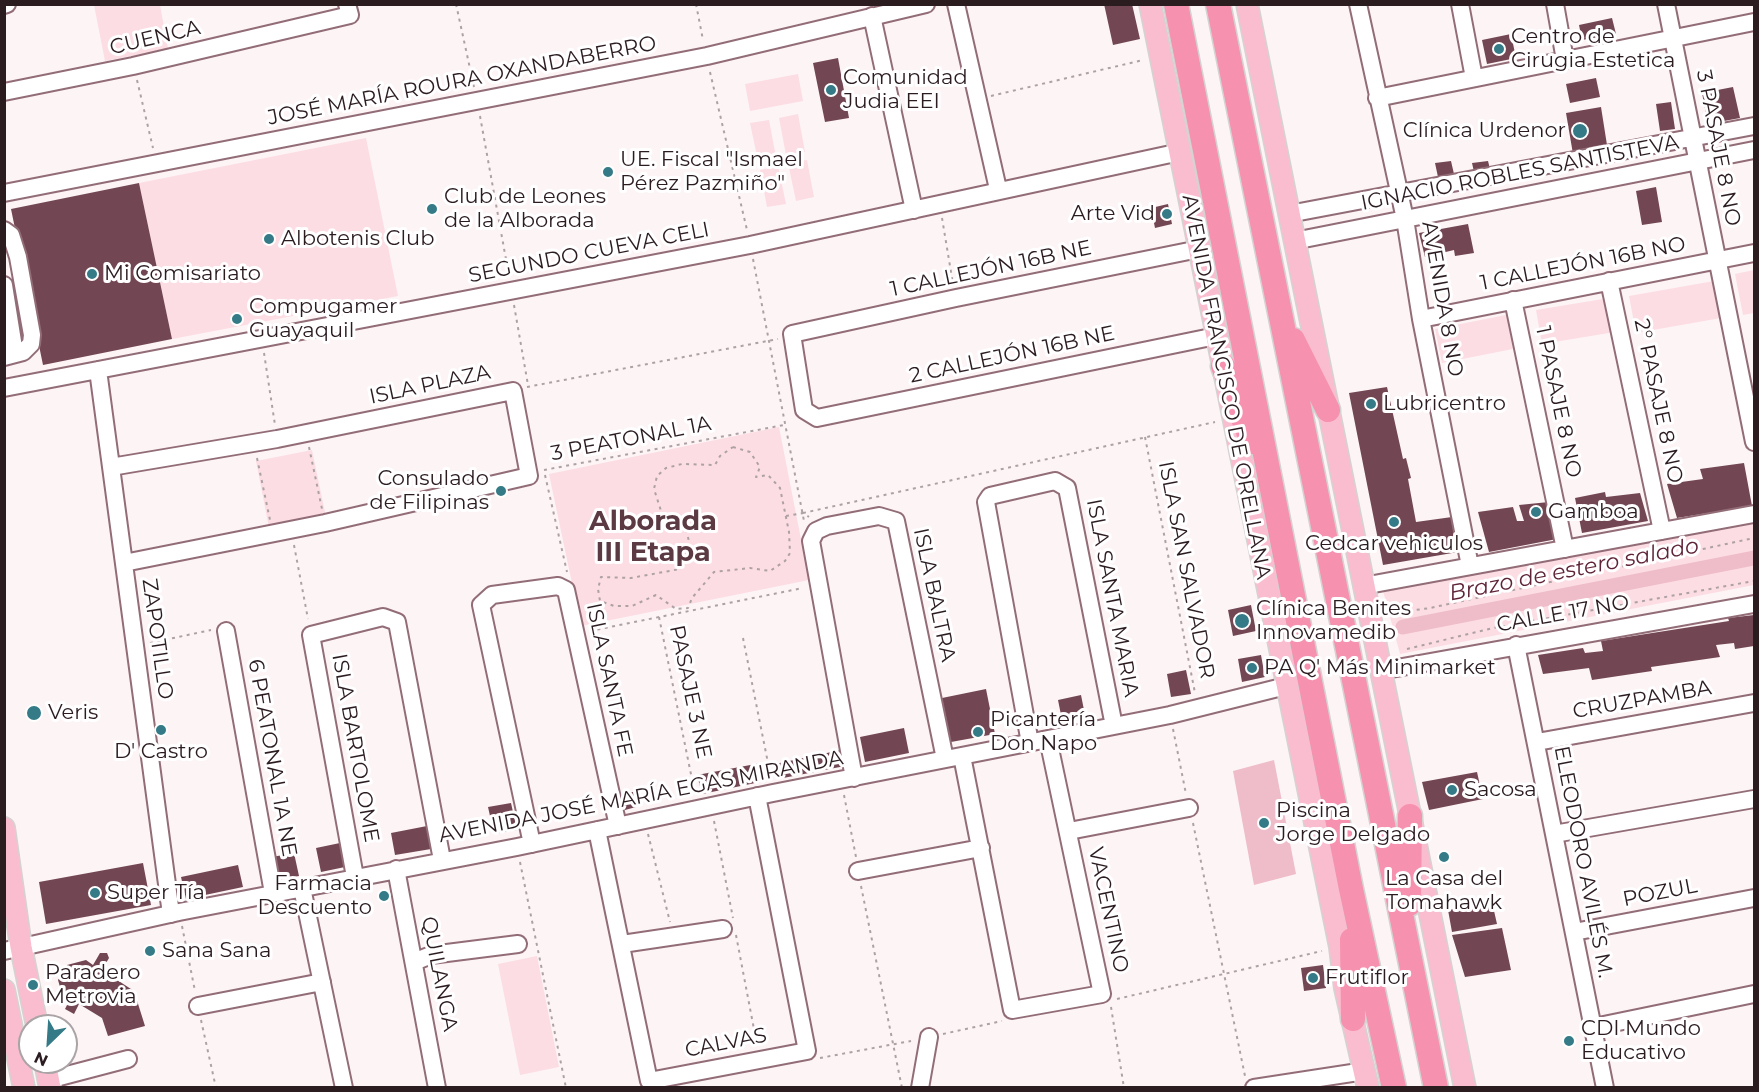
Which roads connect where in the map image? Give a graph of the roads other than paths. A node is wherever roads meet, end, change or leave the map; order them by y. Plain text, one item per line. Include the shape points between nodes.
1 (926, 4) edge
2 (956, 4) edge
3 (1150, 4) edge
4 (1176, 4) edge
5 (1218, 4) edge
6 (1247, 4) edge
7 (1358, 4) edge
8 (1460, 4) edge
9 (1555, 4) edge
10 (1666, 4) edge
11 (349, 10) edge
12 (872, 16) junction
13 (1755, 21) edge
14 (1673, 38) junction
15 (1565, 60) junction
16 (1474, 78) junction
17 (4, 92) edge
18 (1377, 98) junction
19 (1755, 126) edge
20 (1693, 139) junction
21 (1755, 150) edge
22 (1179, 152) junction
23 (1697, 160) junction
24 (998, 189) junction
25 (1398, 192) junction
26 (4, 193) edge
27 (914, 210) junction
28 (1289, 214) junction
29 (1405, 219) junction
30 (4, 230) edge
31 (1294, 241) junction
32 (1199, 249) junction
33 (1755, 253) edge
34 (1718, 260) junction
35 (1609, 281) junction
36 (4, 285) edge
37 (1513, 300) junction
38 (1279, 312) junction
39 (1420, 319) junction
40 (1216, 336) junction
41 (10, 355) edge
42 (1223, 366) junction
43 (98, 370) junction
44 (4, 388) edge
45 (1328, 410) junction
46 (817, 418) joint
47 (1755, 442) edge
48 (111, 467) junction
49 (1276, 508) junction
50 (1755, 514) edge
51 (1662, 531) junction
52 (1565, 549) junction
53 (124, 563) junction
54 (1470, 566) junction
55 (1363, 586) junction
56 (1755, 604) edge
57 (226, 631) road end
58 (1516, 645) junction
59 (1380, 671) junction
60 (1286, 686) junction
61 (1755, 704) edge
62 (1114, 726) junction
63 (1048, 739) junction
64 (1537, 742) junction
65 (1030, 743) junction
66 (954, 758) junction
67 (848, 779) junction
68 (765, 794) junction
69 (1755, 799) edge
70 (1189, 808) road end
71 (1410, 816) junction
72 (618, 826) junction
73 (4, 828) edge
74 (597, 830) junction
75 (1069, 831) junction
76 (1554, 834) junction
77 (524, 846) junction
78 (981, 848) junction
79 (442, 860) junction
80 (396, 869) junction
81 (858, 871) road end
82 (355, 877) junction
83 (302, 888) junction
84 (1351, 889) junction
85 (273, 894) junction
86 (1755, 898) edge
87 (171, 914) junction
88 (723, 929) dead end
89 (1574, 932) junction
90 (518, 944) dead end
91 (622, 944) junction
92 (13, 949) edge
93 (1409, 952) junction
94 (414, 962) junction
95 (322, 982) junction
96 (4, 990) edge
97 (1755, 994) edge
98 (198, 1006) dead end
99 (33, 1014) edge
100 (1353, 1019) junction
101 (1594, 1027) junction
102 (929, 1037) road end
103 (10, 1047) edge
104 (128, 1059) dead end
105 (48, 1076) edge
106 (1367, 1079) edge
107 (1250, 1082) edge
108 (24, 1088) edge
109 (344, 1088) edge
110 (437, 1088) edge
111 (920, 1088) edge
112 (1395, 1088) edge
113 (1436, 1088) edge
114 (1465, 1088) edge
115 (1605, 1088) edge

1 - 12 street, JOSÉ MARÍA ROURA OXANDABERRO
2 - 24 street
3 - 22 main road, AVENIDA FRANCISCO DE ORELLANA
4 - 49 highway, AVENIDA FRANCISCO DE ORELLANA
5 - 38 highway
6 - 28 main road
7 - 18 street, AVENIDA 8 NO
8 - 16 street
9 - 15 street
10 - 14 street, 3 PASAJE 8 NO
11 - 17 street, CUENCA via 133,66
12 - 26 street, JOSÉ MARÍA ROURA OXANDABERRO via 707,57
12 - 27 street
13 - 14 street
14 - 15 street
14 - 20 street, 3 PASAJE 8 NO
15 - 16 street
16 - 18 street
18 - 25 street, AVENIDA 8 NO
19 - 20 street, IGNACIO ROBLES SANTISTEVA
20 - 23 street, 3 PASAJE 8 NO
20 - 25 street, IGNACIO ROBLES SANTISTEVA
21 - 23 street, IGNACIO ROBLES SANTISTEVA
22 - 24 street, SEGUNDO CUEVA CELI
22 - 32 main road, AVENIDA FRANCISCO DE ORELLANA
23 - 29 street, IGNACIO ROBLES SANTISTEVA
23 - 34 street, 3 PASAJE 8 NO
24 - 27 street, SEGUNDO CUEVA CELI
25 - 28 street, IGNACIO ROBLES SANTISTEVA
25 - 29 street, AVENIDA 8 NO
27 - 43 street, SEGUNDO CUEVA CELI via 513,297
28 - 31 main road
29 - 31 street, IGNACIO ROBLES SANTISTEVA
29 - 39 street, AVENIDA 8 NO
30 - 41 street via 11,235 18,258 32,335 31,344 23,352
31 - 45 main road
32 - 40 main road, AVENIDA FRANCISCO DE ORELLANA
32 - 46 street, 1 CALLEJÓN 16B NE via 792,334 804,410
33 - 34 street, 1 CALLEJÓN 16B NO
34 - 35 street, 1 CALLEJÓN 16B NO
34 - 47 street, 3 PASAJE 8 NO
35 - 37 street, 1 CALLEJÓN 16B NO
35 - 51 street, 2° PASAJE 8 NO
36 - 41 street
37 - 39 street, 1 CALLEJÓN 16B NO
37 - 52 street, 1 PASAJE 8 NO
38 - 45 highway
38 - 93 highway
39 - 54 street, AVENIDA 8 NO
40 - 42 main road, AVENIDA FRANCISCO DE ORELLANA
40 - 46 street, 2 CALLEJÓN 16B NE
42 - 49 highway
42 - 60 main road, AVENIDA FRANCISCO DE ORELLANA
43 - 44 street, SEGUNDO CUEVA CELI
43 - 48 street, ZAPOTILLO
45 - 55 main road
48 - 53 street, ZAPOTILLO
48 - 53 street, ISLA PLAZA via 277,439 521,389 529,476 325,523
49 - 84 highway, AVENIDA FRANCISCO DE ORELLANA
50 - 51 street
51 - 52 street
52 - 54 street
53 - 87 street, ZAPOTILLO
54 - 55 street
55 - 59 main road
56 - 58 street, CALLE 17 NO
57 - 85 street, 6 PEATONAL 1A NE
58 - 59 street, CALLE 17 NO
58 - 64 street, ELEODORO AVILÉS M.
59 - 71 main road
60 - 62 street, AVENIDA JOSÉ MARÍA EGAS MIRANDA
60 - 100 main road, AVENIDA FRANCISCO DE ORELLANA
61 - 64 street, CRUZPAMBA
62 - 63 street, AVENIDA JOSÉ MARÍA EGAS MIRANDA
62 - 65 street, ISLA SANTA MARIA via 1067,488 1054,482 990,496 986,502
63 - 65 street, AVENIDA JOSÉ MARÍA EGAS MIRANDA
63 - 75 street, VACENTINO
64 - 76 street, ELEODORO AVILÉS M.
65 - 66 street, AVENIDA JOSÉ MARÍA EGAS MIRANDA
66 - 67 street, AVENIDA JOSÉ MARÍA EGAS MIRANDA
66 - 67 street, ISLA BALTRA via 896,521 879,516 827,526 816,531 811,541
66 - 78 street
67 - 68 street, AVENIDA JOSÉ MARÍA EGAS MIRANDA
68 - 72 street, AVENIDA JOSÉ MARÍA EGAS MIRANDA
68 - 91 street, CALVAS via 807,1051 649,1081
69 - 76 street
70 - 75 street
71 - 93 highway
71 - 114 main road
72 - 74 street, AVENIDA JOSÉ MARÍA EGAS MIRANDA
72 - 77 street, ISLA SANTA FE via 566,590 558,586 492,595 482,605
73 - 92 main road
74 - 77 street, AVENIDA JOSÉ MARÍA EGAS MIRANDA
74 - 91 street, CALVAS
75 - 78 street, VACENTINO via 1102,994 1012,1010
76 - 89 street, ELEODORO AVILÉS M.
77 - 79 street, AVENIDA JOSÉ MARÍA EGAS MIRANDA
78 - 81 street
79 - 80 street, AVENIDA JOSÉ MARÍA EGAS MIRANDA
79 - 82 street, ISLA BARTOLOME via 397,622 383,617 311,635
80 - 82 street, AVENIDA JOSÉ MARÍA EGAS MIRANDA
80 - 94 street, QUILANGA
82 - 83 street, AVENIDA JOSÉ MARÍA EGAS MIRANDA
83 - 85 street, AVENIDA JOSÉ MARÍA EGAS MIRANDA
83 - 95 street
84 - 100 highway
84 - 112 highway, AVENIDA FRANCISCO DE ORELLANA
85 - 87 street, AVENIDA JOSÉ MARÍA EGAS MIRANDA
86 - 89 street, POZUL
87 - 92 street, AVENIDA JOSÉ MARÍA EGAS MIRANDA
88 - 91 street
89 - 101 street, ELEODORO AVILÉS M.
90 - 94 street via 431,955
92 - 99 main road
93 - 113 highway
94 - 110 street, QUILANGA
95 - 98 street
95 - 109 street
96 - 103 main road
97 - 101 street
100 - 106 main road, AVENIDA FRANCISCO DE ORELLANA
101 - 115 street, ELEODORO AVILÉS M.
102 - 111 street
103 - 108 main road
104 - 105 street
106 - 107 street

